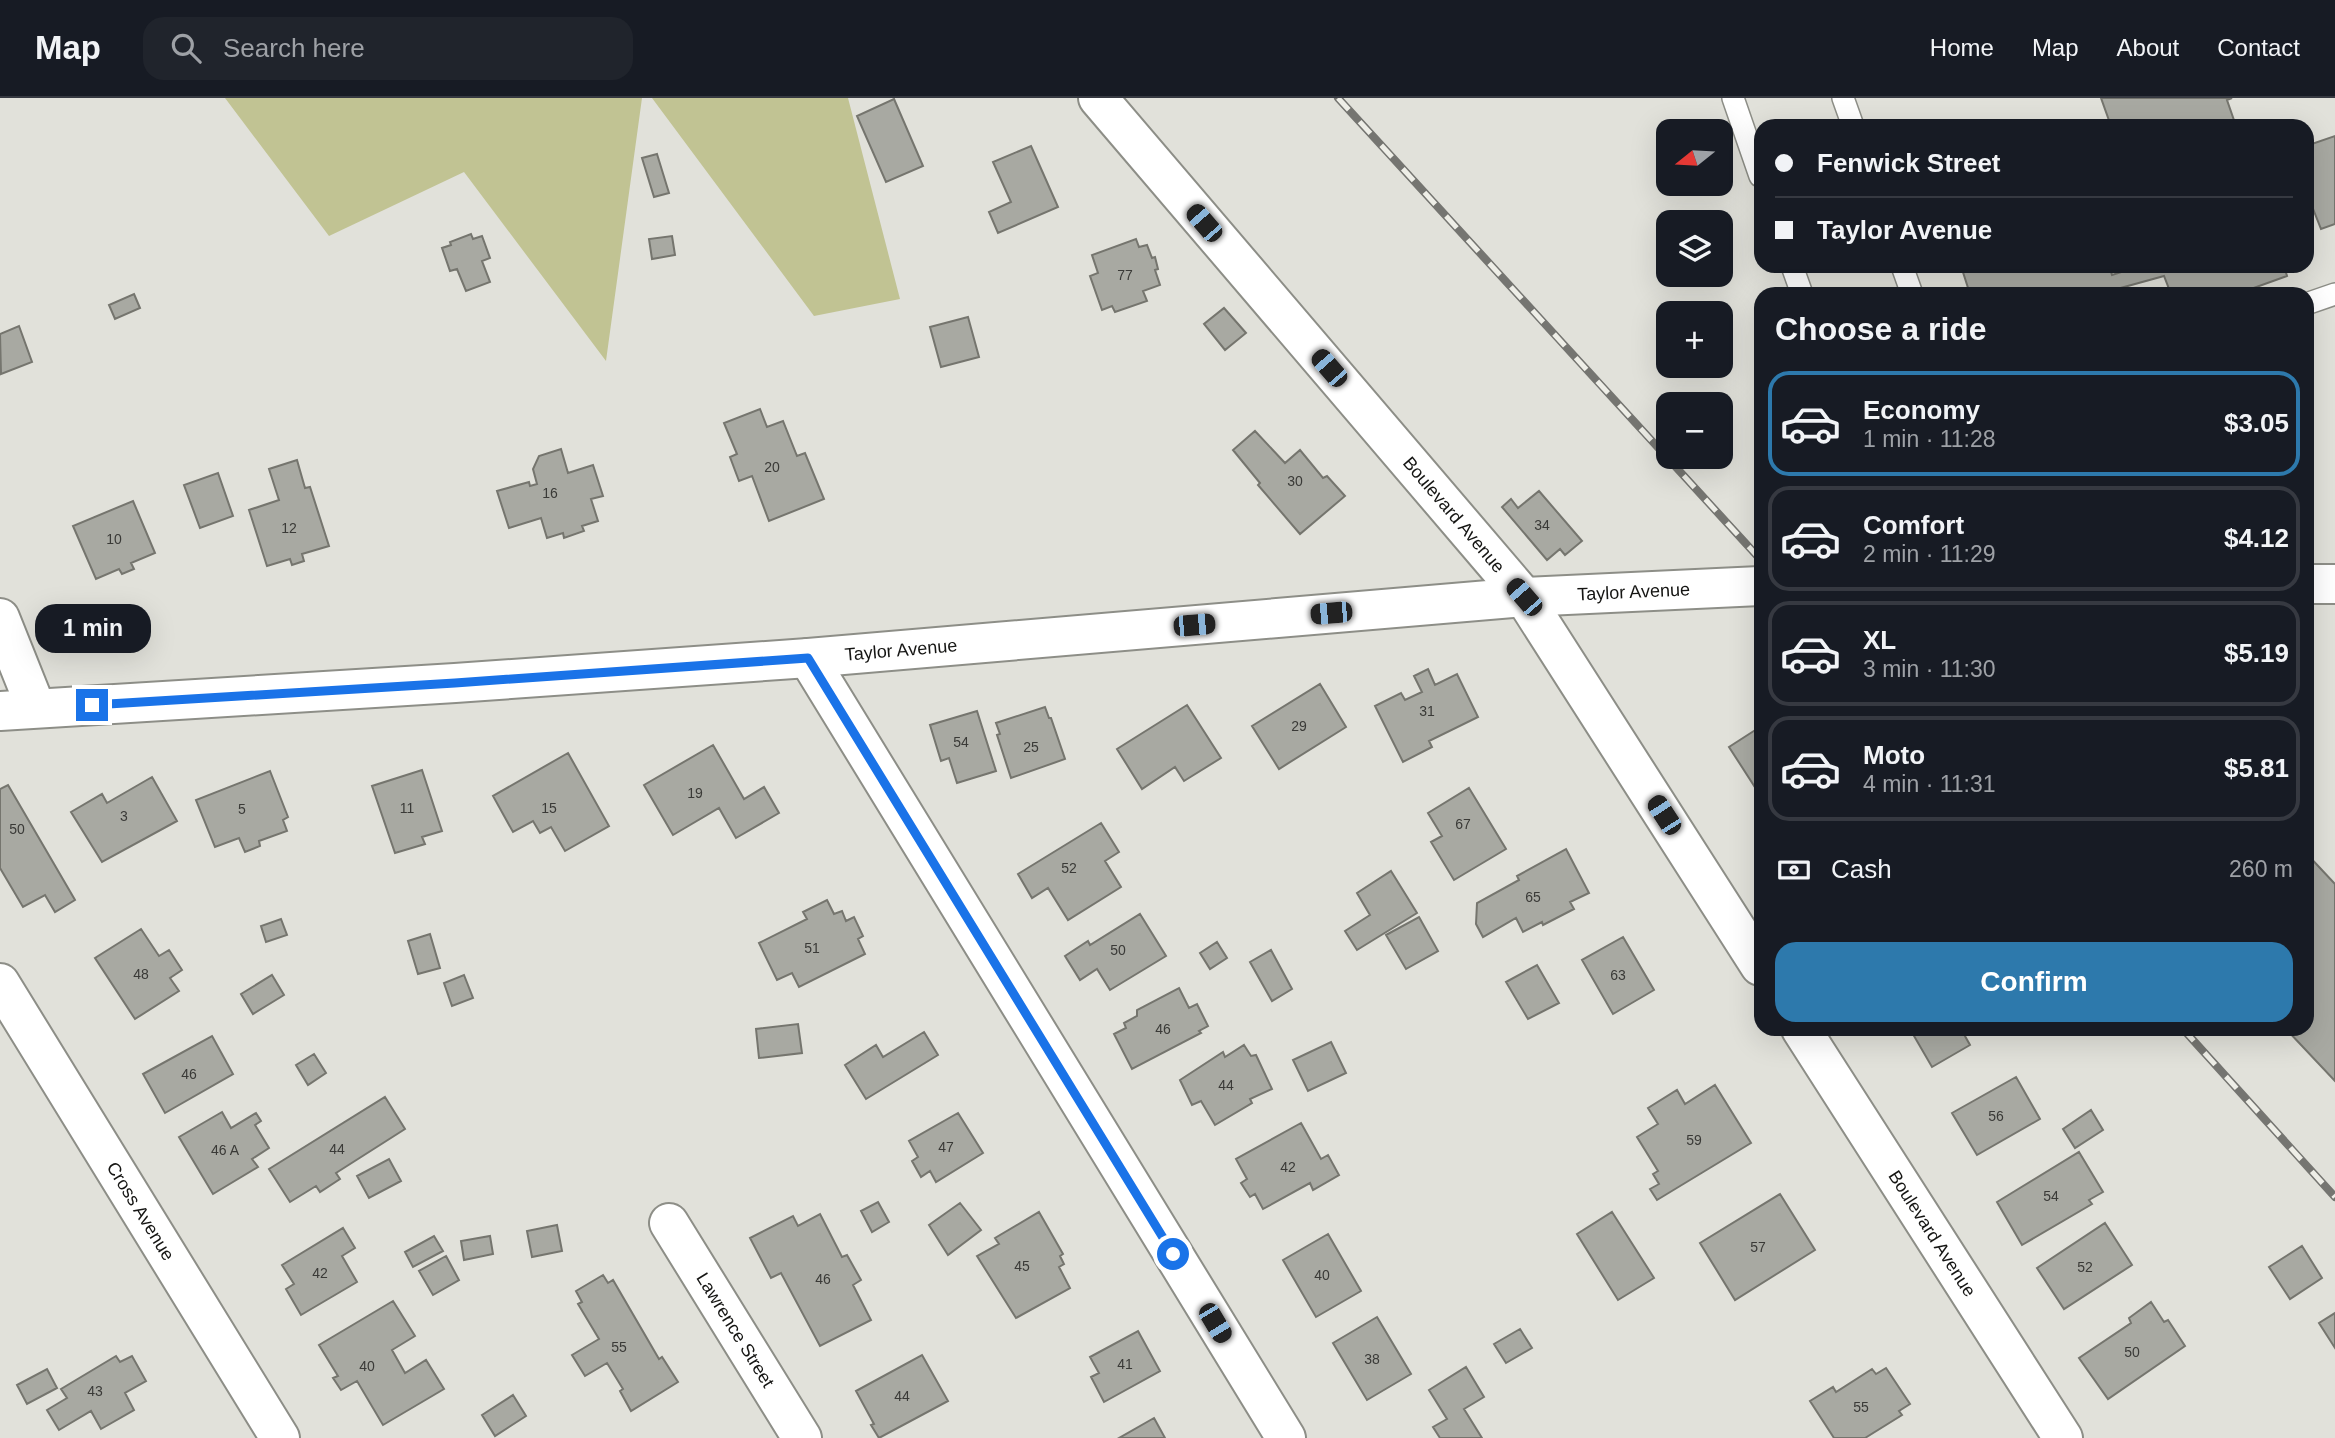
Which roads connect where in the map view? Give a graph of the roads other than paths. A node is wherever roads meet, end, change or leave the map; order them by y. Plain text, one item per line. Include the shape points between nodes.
1 (1098, 98) edge
2 (1733, 98) edge
3 (1843, 98) edge
4 (1850, 119) edge
5 (1754, 159) edge
6 (2335, 295) edge
7 (2314, 302) edge
8 (2314, 584) edge
9 (2335, 584) edge
10 (1754, 586) edge
11 (1524, 597) junction
12 (0, 618) edge
13 (808, 658) junction
14 (18, 710) edge
15 (1754, 956) edge
16 (0, 982) edge
17 (1805, 1036) edge
18 (669, 1223) dead end
19 (280, 1438) edge
20 (802, 1438) edge
21 (1286, 1438) edge
22 (2063, 1438) edge

1 - 11 street, Boulevard Avenue
2 - 5 lane
3 - 4 lane
6 - 7 lane
8 - 9 street
10 - 11 street, Taylor Avenue
11 - 13 street, Taylor Avenue
11 - 15 street, Boulevard Avenue
12 - 14 street
13 - 14 street, Taylor Avenue
13 - 21 street
16 - 19 street, Cross Avenue
17 - 22 street, Boulevard Avenue
18 - 20 street, Lawrence Street

